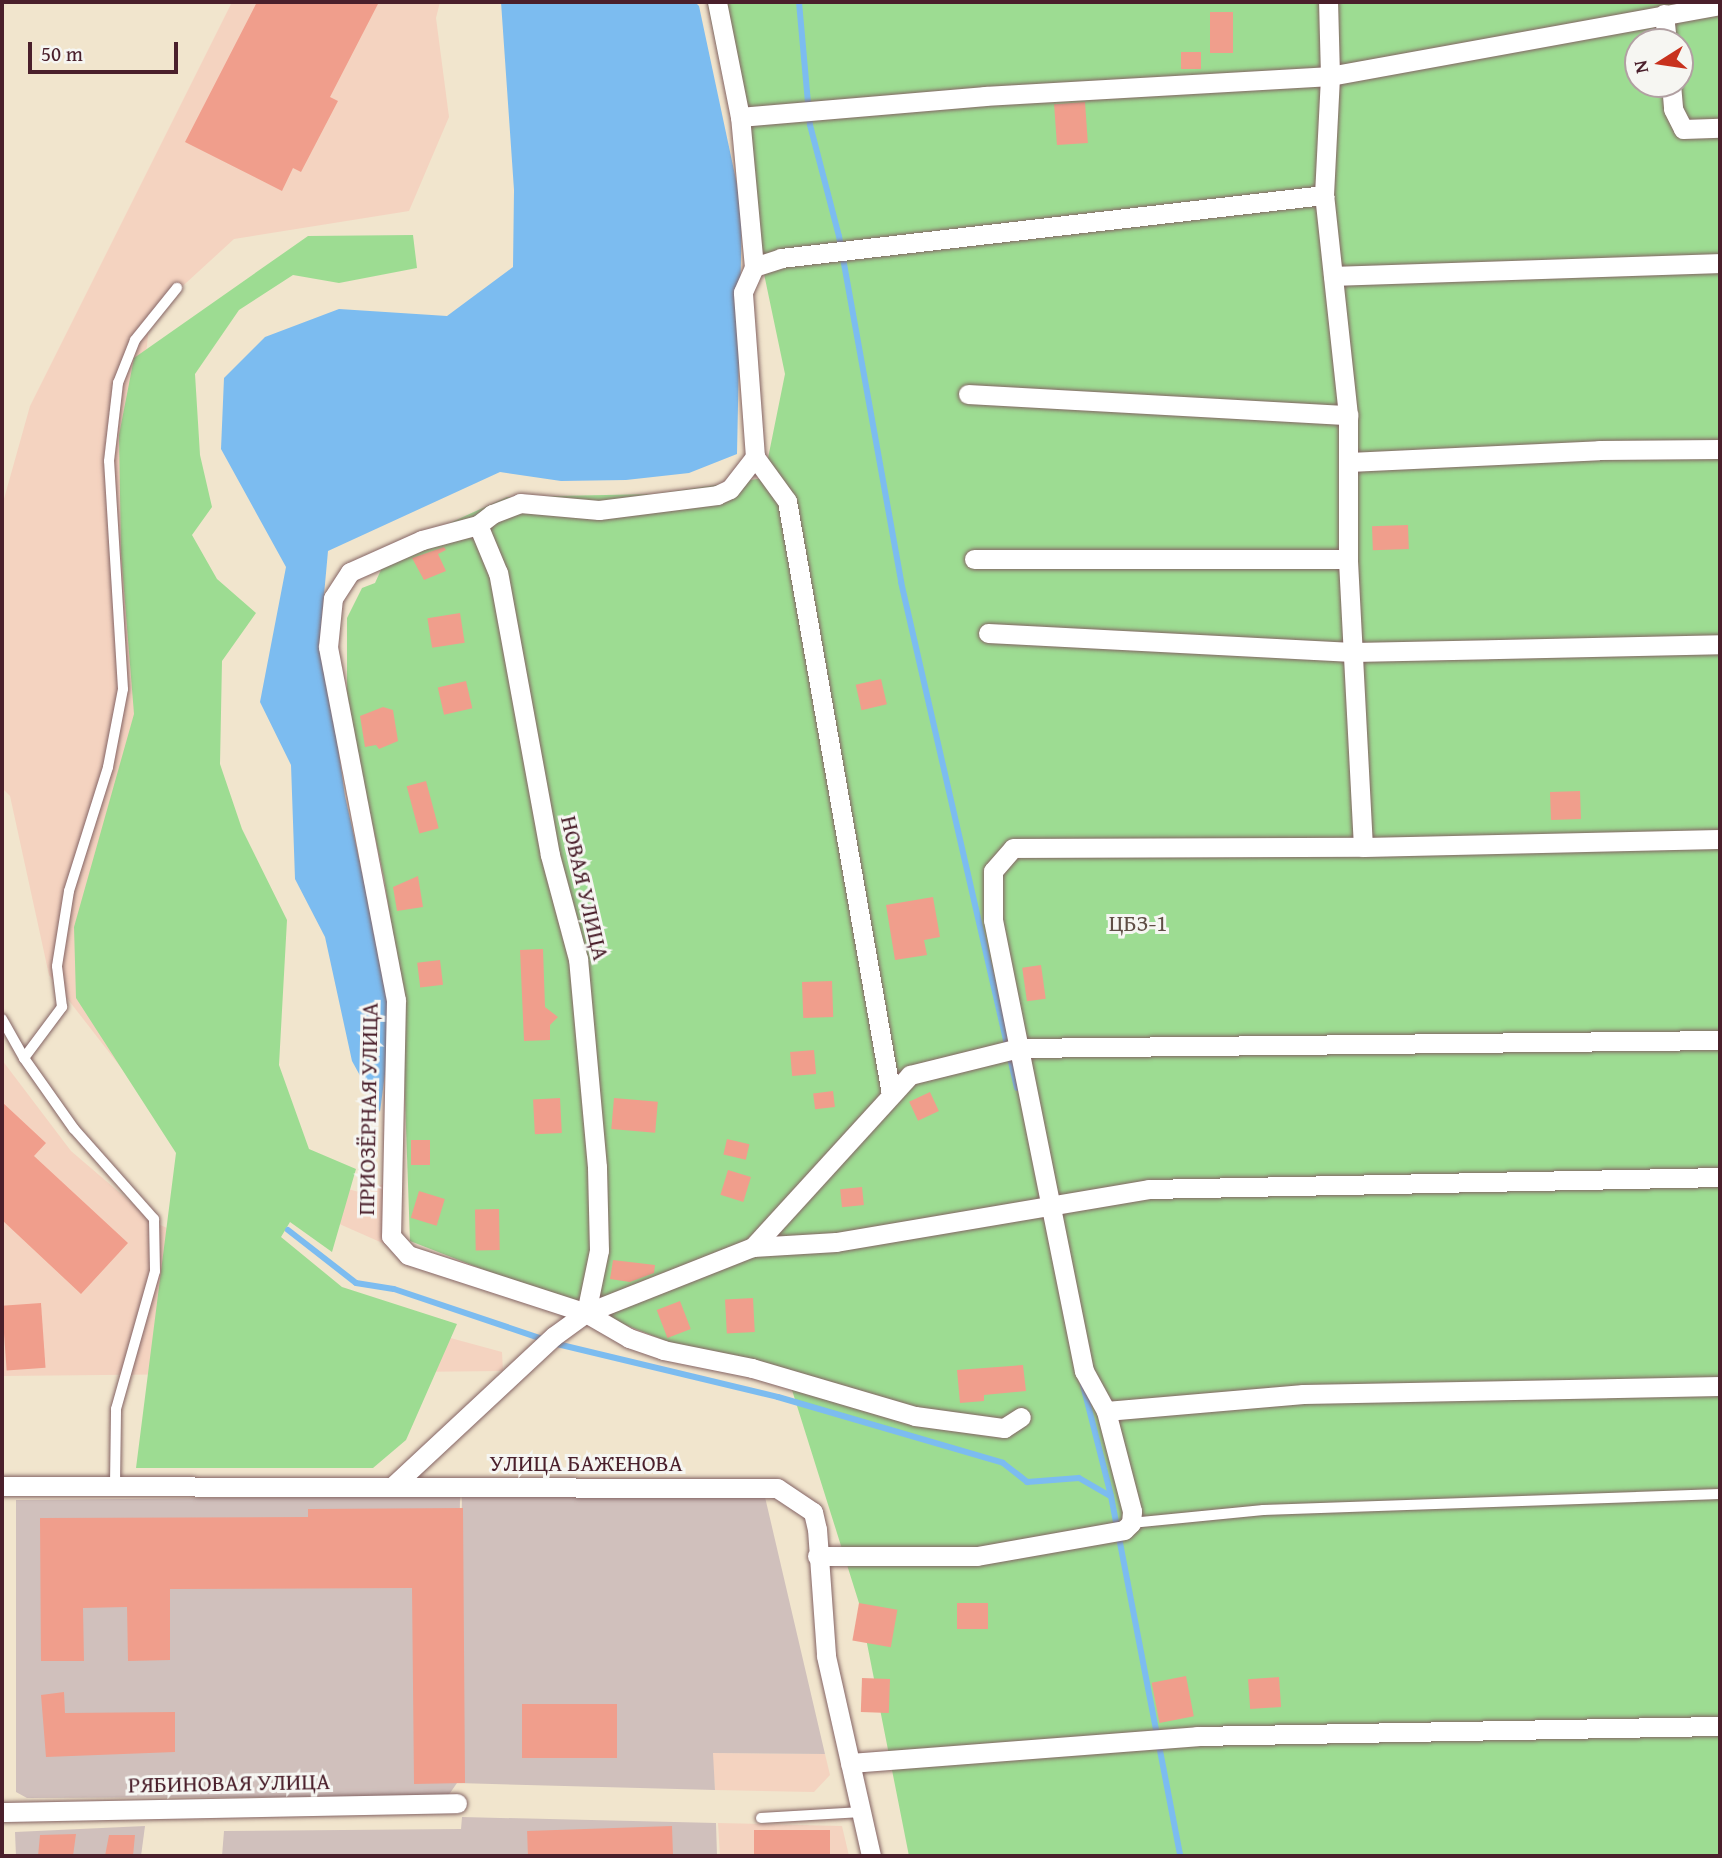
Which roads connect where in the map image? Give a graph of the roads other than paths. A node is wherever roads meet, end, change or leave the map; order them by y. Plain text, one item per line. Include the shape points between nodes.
1 (717, 2) edge
2 (1328, 2) edge
3 (1720, 5) edge
4 (1664, 14) junction
5 (1666, 28) edge
6 (1330, 76) junction
7 (1672, 98) edge
8 (740, 117) junction
9 (1720, 128) edge
10 (1324, 195) junction
11 (1720, 263) edge
12 (754, 267) junction
13 (1333, 276) junction
14 (177, 288) dead end
15 (968, 394) dead end
16 (1348, 415) junction
17 (1720, 449) edge
18 (755, 457) junction
19 (1349, 462) junction
20 (478, 525) junction
21 (974, 559) dead end
22 (1348, 559) junction
23 (988, 633) dead end
24 (1720, 645) edge
25 (1353, 652) junction
26 (1720, 839) edge
27 (1363, 847) junction
28 (2, 1019) edge
29 (1720, 1040) edge
30 (1019, 1048) junction
31 (24, 1058) junction
32 (891, 1094) junction
33 (1720, 1177) edge
34 (1052, 1205) junction
35 (753, 1247) junction
36 (586, 1313) junction
37 (1720, 1386) edge
38 (1105, 1410) junction
39 (1021, 1417) dead end
40 (114, 1484) junction
41 (2, 1486) edge
42 (393, 1486) junction
43 (1720, 1494) edge
44 (1131, 1523) junction
45 (817, 1556) junction
46 (1720, 1726) edge
47 (849, 1763) junction
48 (457, 1803) dead end
49 (2, 1812) edge
50 (861, 1812) junction
51 (761, 1818) dead end
52 (871, 1856) edge

1 - 8 street
2 - 6 street
3 - 4 street
4 - 5 street
4 - 6 street
6 - 8 street via 985,96
6 - 10 street
7 - 9 street via 1683,129
8 - 12 street
10 - 12 street via 781,258
10 - 13 street
11 - 13 street
12 - 18 street via 743,292
13 - 16 street
14 - 31 lane via 135,340 118,383 109,461 123,689 108,767 69,891 57,966 62,1007
15 - 16 street
16 - 19 street
17 - 19 street
18 - 20 street via 730,489 717,495 599,510 520,503
18 - 32 street via 787,501
19 - 22 street
20 - 36 street, НОВАЯ УЛИЦА via 498,573 550,855 578,959 597,1167 599,1250
20 - 36 street, ПРИОЗЁРНАЯ УЛИЦА via 422,540 350,572 333,598 328,647 396,1000 391,1236 408,1255
21 - 22 street
22 - 25 street
23 - 25 street
24 - 25 street
25 - 27 street
26 - 27 street
27 - 30 street via 1013,848 993,872 993,920
28 - 31 lane
29 - 30 street
30 - 32 street via 910,1075
30 - 34 street
31 - 40 lane via 74,1129 154,1219 155,1271 116,1409
32 - 35 street
33 - 34 street via 1149,1189
34 - 35 street via 836,1242
34 - 38 street via 1084,1371
35 - 36 street
36 - 39 street, ПРИОЗЁРНАЯ УЛИЦА via 629,1338 663,1350 752,1368 915,1416 1004,1428
36 - 42 street via 554,1336
37 - 38 street via 1303,1394
38 - 44 street
40 - 41 street, УЛИЦА БАЖЕНОВА
40 - 42 street, УЛИЦА БАЖЕНОВА
42 - 45 street, УЛИЦА БАЖЕНОВА via 777,1488 813,1512
43 - 44 lane via 1263,1510
44 - 45 street via 1124,1531 977,1556
45 - 47 street, УЛИЦА БАЖЕНОВА via 826,1656
46 - 47 street via 1197,1736
47 - 50 street, УЛИЦА БАЖЕНОВА
48 - 49 street, РЯБИНОВАЯ УЛИЦА
50 - 51 lane
50 - 52 street, УЛИЦА БАЖЕНОВА

